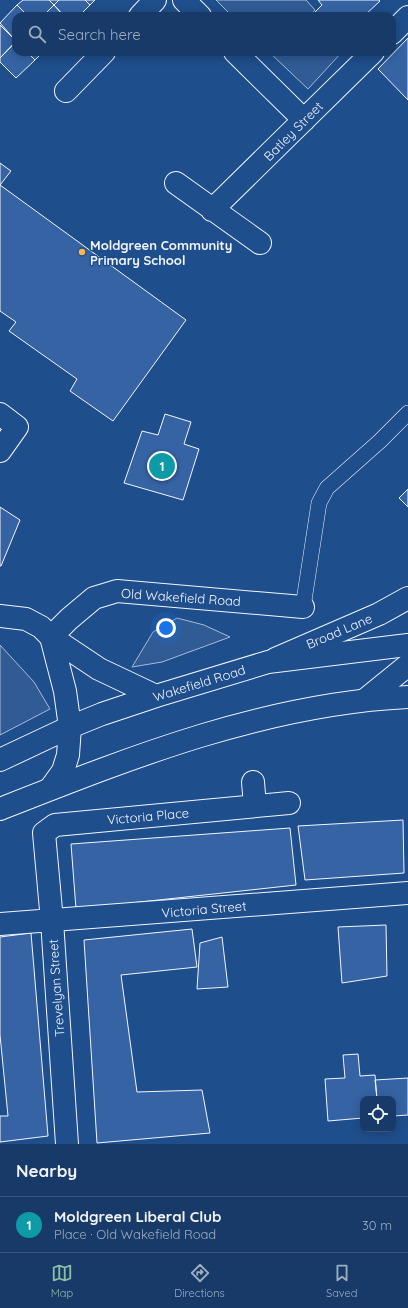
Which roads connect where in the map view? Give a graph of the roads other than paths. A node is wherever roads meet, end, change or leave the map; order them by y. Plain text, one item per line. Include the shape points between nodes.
1 (155, 0) edge
2 (184, 0) edge
3 (144, 12) edge
4 (196, 12) edge
5 (408, 17) edge
6 (396, 29) edge
7 (100, 56) edge
8 (240, 56) edge
9 (369, 56) edge
10 (66, 91) dead end
11 (304, 120) junction
12 (176, 184) dead end
13 (212, 210) junction
14 (260, 243) dead end
15 (408, 413) edge
16 (0, 414) edge
17 (0, 451) edge
18 (408, 598) edge
19 (303, 607) joint
20 (0, 616) edge
21 (51, 638) junction
22 (408, 645) edge
23 (268, 662) junction
24 (408, 665) edge
25 (156, 696) junction
26 (408, 697) edge
27 (366, 699) junction
28 (70, 727) junction
29 (0, 760) edge
30 (253, 782) dead end
31 (50, 789) junction
32 (289, 803) dead end
33 (255, 806) junction
34 (0, 809) edge
35 (44, 833) joint
36 (408, 892) edge
37 (52, 921) junction
38 (0, 924) edge
39 (67, 1144) edge

1 - 3 main road
2 - 4 main road
5 - 6 main road
7 - 10 main road
8 - 11 main road
9 - 11 main road, Batley Street
11 - 13 main road, Batley Street
12 - 13 main road
13 - 14 main road
15 - 19 lane via 327,488 319,503
16 - 17 main road via 17,427
18 - 23 main road, Broad Lane via 379,614
19 - 21 main road, Old Wakefield Road via 117,591 94,598
20 - 21 main road via 26,619 41,627
21 - 25 main road via 99,669
21 - 28 main road via 65,691
22 - 23 main road, Wakefield Road
23 - 25 main road, Wakefield Road
24 - 27 main road
25 - 28 main road, Wakefield Road
26 - 27 main road
27 - 31 main road via 246,722 147,752
28 - 29 main road, Wakefield Road
28 - 31 main road via 68,755 62,771
30 - 33 main road
31 - 34 main road
32 - 33 main road, Victoria Place
33 - 35 main road, Victoria Place via 55,825
35 - 37 main road, Trevelyan Street
36 - 37 main road, Victoria Street
37 - 38 main road, Victoria Street
37 - 39 main road, Trevelyan Street

